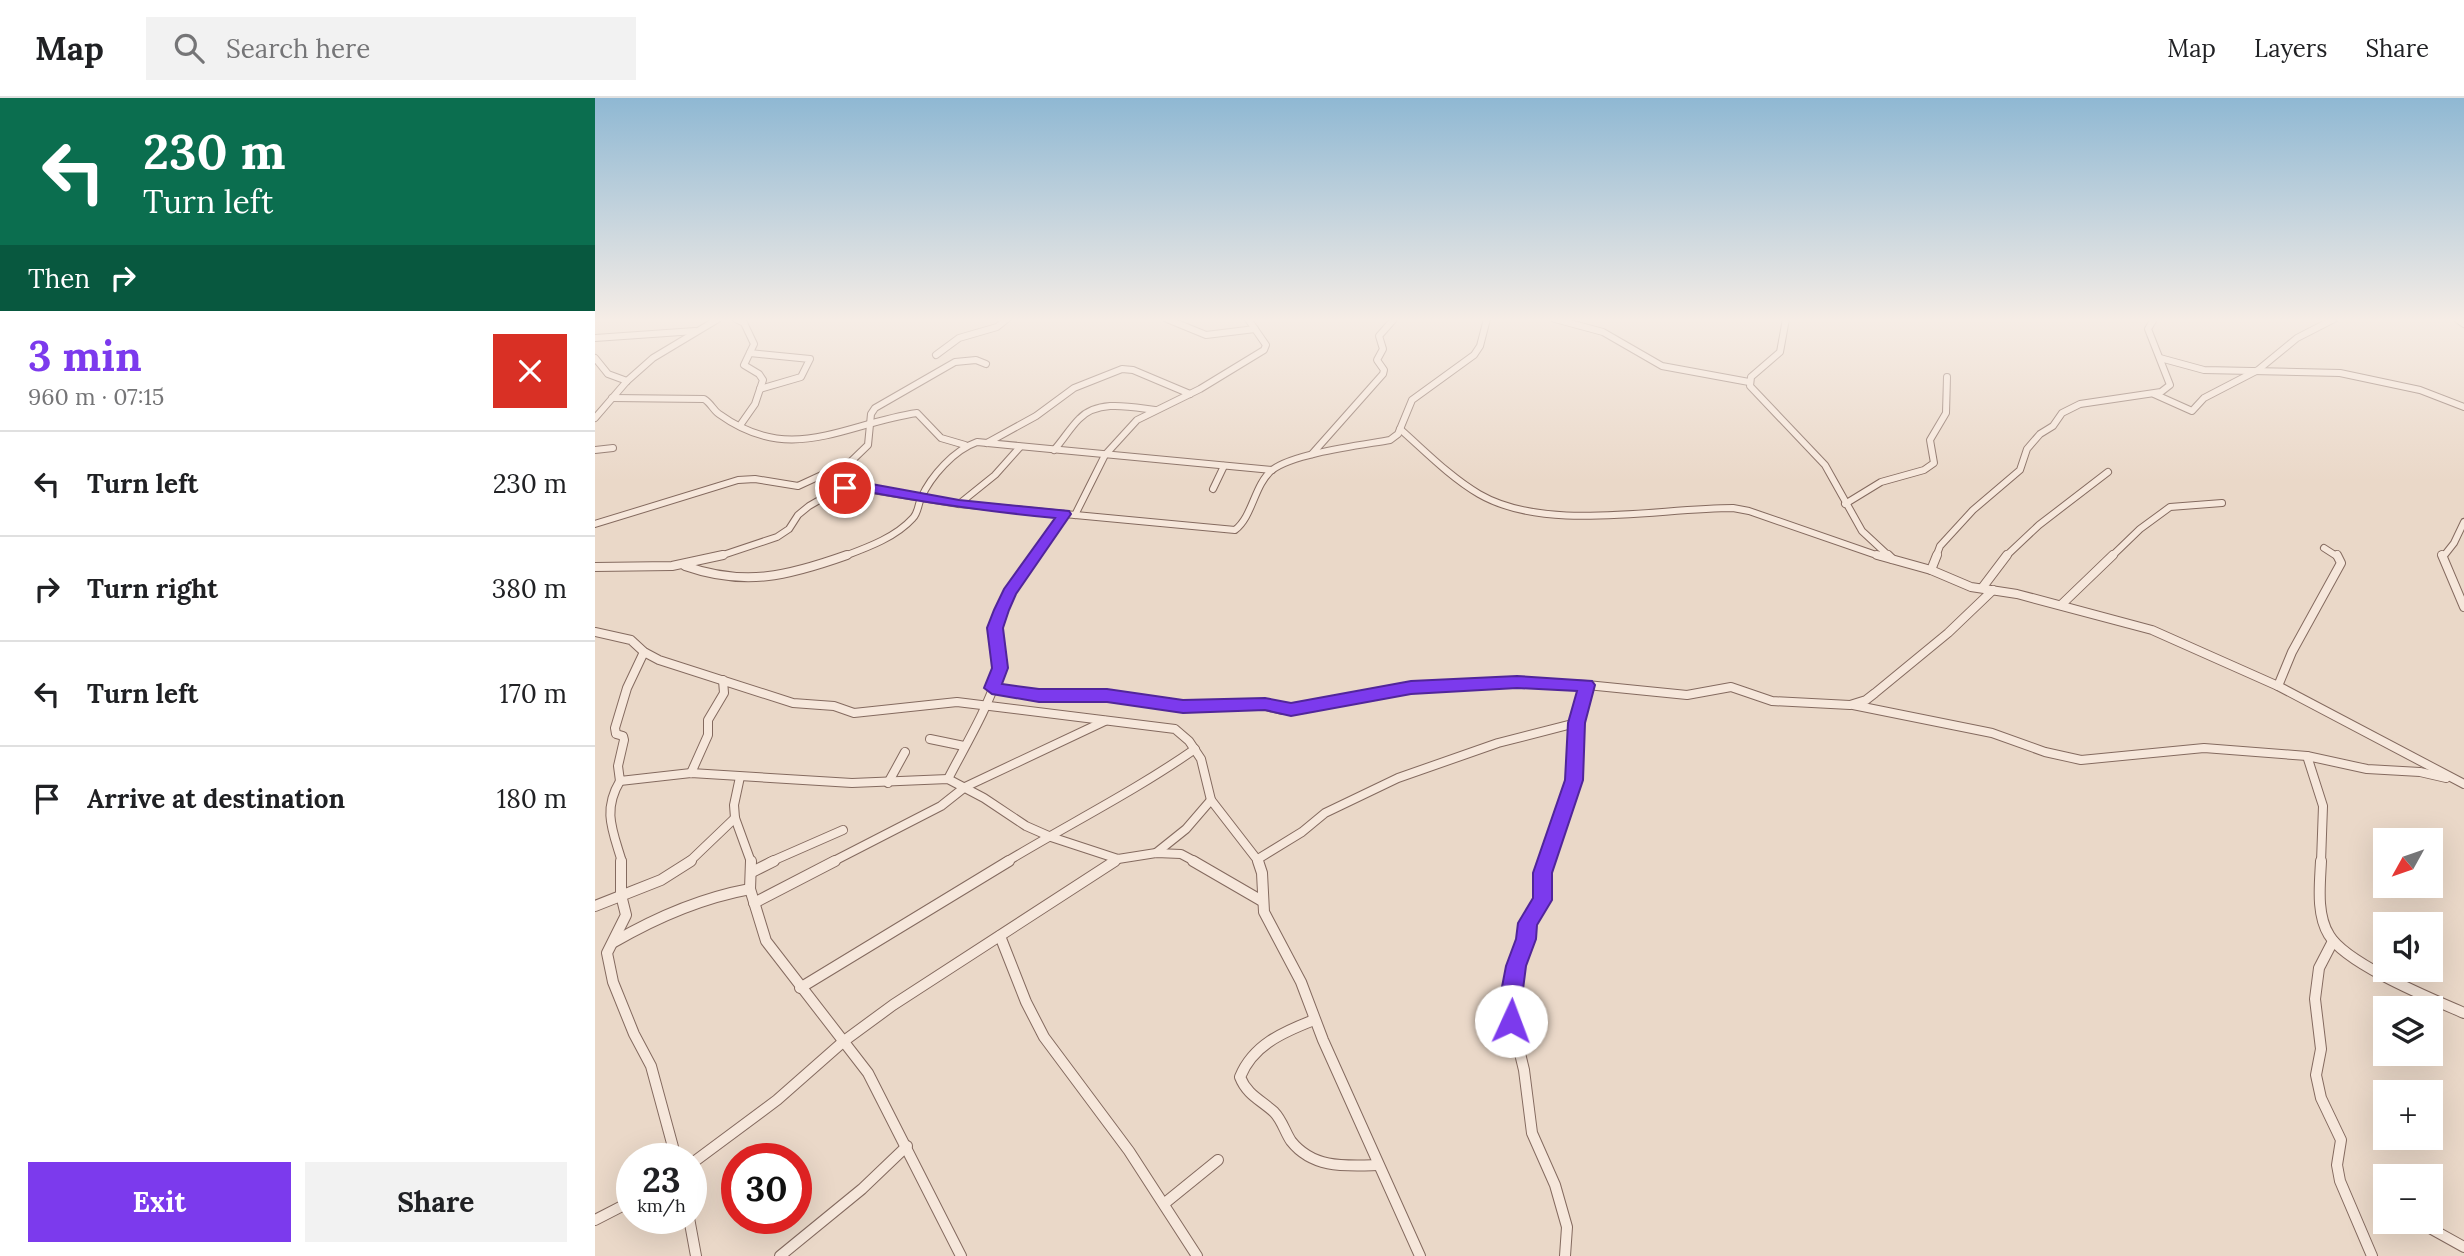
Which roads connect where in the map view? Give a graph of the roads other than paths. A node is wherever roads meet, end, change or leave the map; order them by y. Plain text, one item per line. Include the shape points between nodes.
1 (607, 373) edge
2 (637, 373) edge
3 (757, 373) edge
4 (803, 373) edge
5 (933, 373) edge
6 (1112, 373) edge
7 (1140, 373) edge
8 (1225, 373) edge
9 (1383, 373) edge
10 (1449, 373) edge
11 (1700, 373) edge
12 (1756, 373) edge
13 (2167, 373) edge
14 (2252, 373) edge
15 (2294, 373) edge
16 (2339, 373) edge
17 (2340, 373) edge
18 (1947, 377) dead end
19 (627, 381) junction
20 (1749, 382) junction
21 (760, 390) junction
22 (1190, 394) junction
23 (2154, 394) junction
24 (612, 398) junction
25 (2464, 407) edge
26 (1158, 410) junction
27 (595, 418) edge
28 (870, 422) junction
29 (741, 424) junction
30 (1400, 429) junction
31 (987, 443) junction
32 (965, 445) junction
33 (1020, 447) junction
34 (613, 448) dead end
35 (595, 450) edge
36 (1055, 450) junction
37 (1312, 454) junction
38 (1105, 455) junction
39 (850, 462) junction
40 (1224, 466) junction
41 (1272, 470) junction
42 (2108, 472) dead end
43 (1213, 489) dead end
44 (921, 498) junction
45 (820, 500) junction
46 (2221, 503) dead end
47 (959, 504) junction
48 (1845, 504) junction
49 (1064, 514) junction
50 (1075, 515) junction
51 (2464, 522) edge
52 (595, 524) edge
53 (2324, 548) dead end
54 (1894, 561) junction
55 (683, 565) junction
56 (595, 568) edge
57 (1931, 570) junction
58 (1982, 588) junction
59 (1993, 590) junction
60 (2061, 605) junction
61 (2464, 607) edge
62 (595, 632) edge
63 (644, 652) junction
64 (723, 680) junction
65 (1587, 685) junction
66 (2278, 686) junction
67 (992, 688) junction
68 (1850, 705) junction
69 (985, 706) junction
70 (1105, 720) junction
71 (1576, 723) junction
72 (930, 739) dead end
73 (964, 746) junction
74 (1195, 749) junction
75 (905, 752) dead end
76 (2307, 757) junction
77 (691, 773) junction
78 (740, 777) junction
79 (948, 779) junction
80 (620, 781) junction
81 (888, 783) junction
82 (2462, 783) edge
83 (965, 787) junction
84 (1212, 800) junction
85 (735, 818) junction
86 (843, 830) dead end
87 (1051, 838) junction
88 (1156, 853) junction
89 (1118, 859) junction
90 (1258, 859) junction
91 (752, 872) junction
92 (750, 889) junction
93 (616, 896) junction
94 (1262, 901) junction
95 (595, 903) edge
96 (754, 903) junction
97 (1000, 936) junction
98 (614, 942) junction
99 (2333, 942) junction
100 (800, 988) junction
101 (2464, 1013) edge
102 (1314, 1020) junction
103 (844, 1041) junction
104 (672, 1143) edge
105 (907, 1146) junction
106 (707, 1152) edge
107 (1218, 1160) dead end
108 (1378, 1165) junction
109 (1165, 1203) junction
110 (616, 1209) edge
111 (595, 1220) edge
112 (692, 1234) edge
113 (2441, 1234) edge
114 (2464, 1247) edge
115 (696, 1256) edge
116 (780, 1256) edge
117 (961, 1256) edge
118 (1197, 1256) edge
119 (1420, 1256) edge
120 (1565, 1256) edge
121 (2372, 1256) edge

1 - 19 street
2 - 19 street
3 - 21 street via 762,376
4 - 21 street
5 - 28 street via 875,408
6 - 31 street via 1074,388
7 - 22 street
8 - 22 street
9 - 37 street
10 - 30 street via 1412,400
11 - 20 street
12 - 20 street
13 - 23 street via 2171,383
14 - 23 street via 2209,394 2190,412
15 - 16 street
17 - 25 street via 2401,385
18 - 48 street via 1946,413 1930,440 1934,463 1881,482
19 - 24 street
20 - 48 street via 1825,465
21 - 29 street
22 - 26 street
23 - 57 street via 2092,401 2062,413 2027,449 2020,470 1940,546
24 - 27 street
24 - 29 street via 696,398 709,401 717,412
26 - 36 street via 1090,410
26 - 38 street via 1137,420
28 - 29 street via 799,442 774,439
28 - 32 street via 917,413 941,438
28 - 39 street via 869,442
30 - 37 street via 1390,440
30 - 54 street via 1459,481 1510,508 1548,515 1733,508
31 - 32 street
31 - 33 street
32 - 44 street
33 - 36 street
33 - 47 street
34 - 35 street
36 - 38 street
37 - 41 street
38 - 40 street
38 - 50 street
39 - 45 street
39 - 52 street via 798,486 738,480
40 - 41 street
40 - 43 street
41 - 50 street via 1243,524 1235,530
42 - 58 street via 2017,544
44 - 45 street via 854,487
44 - 47 street
44 - 55 street via 916,514 901,529 809,567 737,579
45 - 55 street via 777,537
46 - 60 street via 2169,507
47 - 49 street
48 - 54 street via 1862,531
49 - 50 street
49 - 67 street via 1001,610 995,628 1000,668
51 - 61 street via 2442,555
53 - 66 street via 2341,563
54 - 57 street
55 - 56 street
57 - 58 street
58 - 59 street
59 - 60 street
59 - 68 street via 1948,634 1875,693
60 - 66 street via 2152,631
62 - 63 street via 631,640
63 - 64 street
63 - 80 street via 615,728 616,734 624,737
64 - 69 street via 793,702 853,712 929,703
64 - 77 street via 725,693 708,720 708,735
65 - 67 street via 1517,682 1411,687 1291,709 1265,704 1183,707
65 - 68 street via 1687,695 1731,687 1772,701
65 - 71 street
66 - 82 street
67 - 69 street
68 - 76 street via 1992,733 2081,760 2204,748
69 - 70 street
69 - 73 street
70 - 74 street via 1167,726
70 - 83 street
71 - 90 street via 1498,743 1398,778 1325,813
71 - 120 street via 1572,789 1543,873 1542,900 1527,923 1509,1008 1524,1070 1532,1133 1567,1227
72 - 73 street
73 - 79 street
74 - 84 street
74 - 87 street
75 - 81 street
76 - 82 street via 2367,769 2420,772
76 - 99 street via 2325,810 2321,910
77 - 78 street
77 - 80 street
78 - 81 street
78 - 85 street
79 - 81 street
79 - 83 street
80 - 93 street via 611,796 609,815 623,868
83 - 87 street
83 - 96 street via 941,806
84 - 88 street
84 - 90 street
85 - 91 street
85 - 93 street via 683,867
86 - 91 street
87 - 89 street
87 - 100 street
88 - 89 street
88 - 94 street via 1181,854 1199,862
89 - 97 street
90 - 94 street
91 - 92 street
92 - 96 street
92 - 98 street via 690,903
93 - 95 street
93 - 98 street via 626,915
94 - 102 street
96 - 100 street via 766,941
97 - 103 street
97 - 109 street via 1044,1037
98 - 104 street via 607,953 613,982 651,1066
99 - 101 street via 2409,988
99 - 121 street via 2319,968 2315,999 2321,1049 2316,1075 2321,1098 2341,1140 2340,1181
100 - 103 street
102 - 108 street
102 - 108 street via 1276,1036 1249,1060 1240,1077 1243,1087 1274,1112 1292,1142 1313,1161 1327,1167
103 - 105 street via 868,1073
103 - 106 street via 777,1100
105 - 116 street
105 - 117 street
107 - 109 street
108 - 119 street
109 - 118 street
110 - 111 street
112 - 115 street
113 - 114 street

